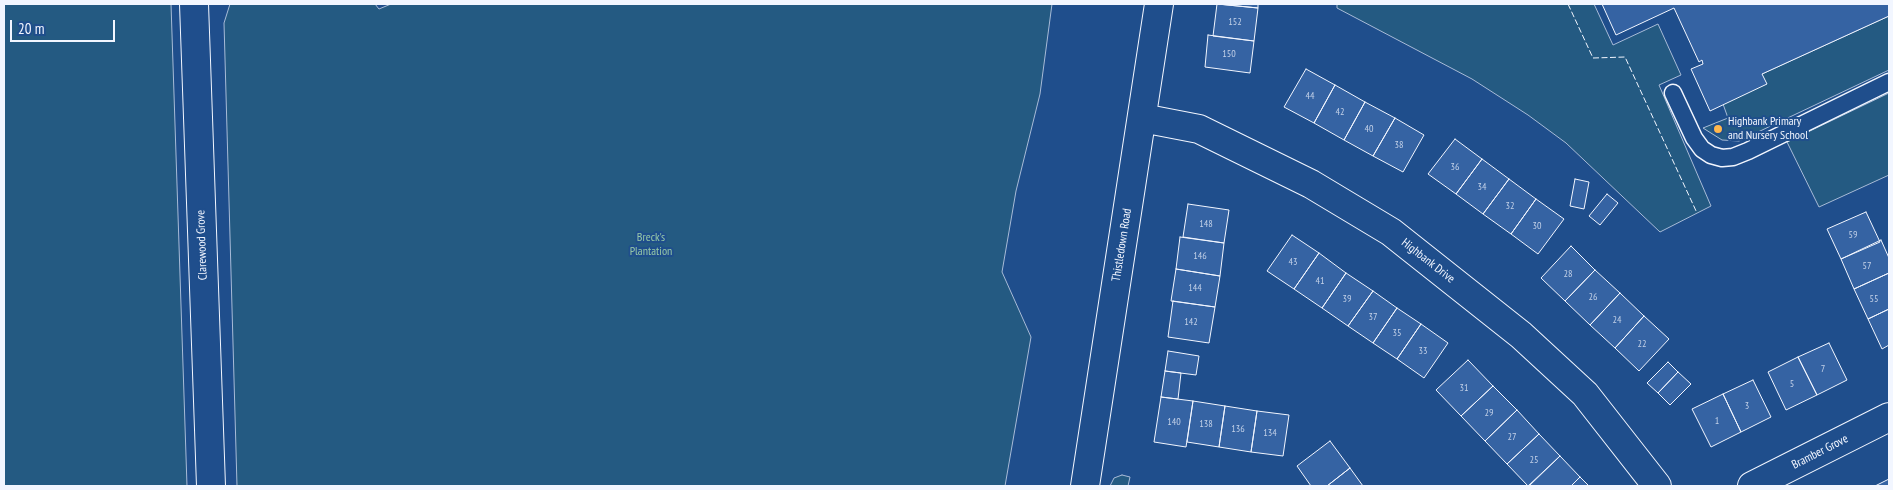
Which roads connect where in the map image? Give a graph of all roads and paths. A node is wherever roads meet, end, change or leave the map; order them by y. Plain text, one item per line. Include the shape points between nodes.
1 (194, 4) edge
2 (1159, 4) edge
3 (1889, 82) edge
4 (1673, 93) dead end
5 (1142, 118) junction
6 (1889, 417) edge
7 (211, 486) edge
8 (1085, 486) edge
9 (1657, 486) edge
10 (1752, 486) edge

1 - 7 street, Clarewood Grove
2 - 5 street, Thistledown Road
3 - 4 lane via 1748,151 1722,158 1702,149
5 - 8 street, Thistledown Road
5 - 9 street, Highbank Drive via 1199,129 1311,184 1392,232 1521,335 1585,394
6 - 10 street, Bramber Grove

